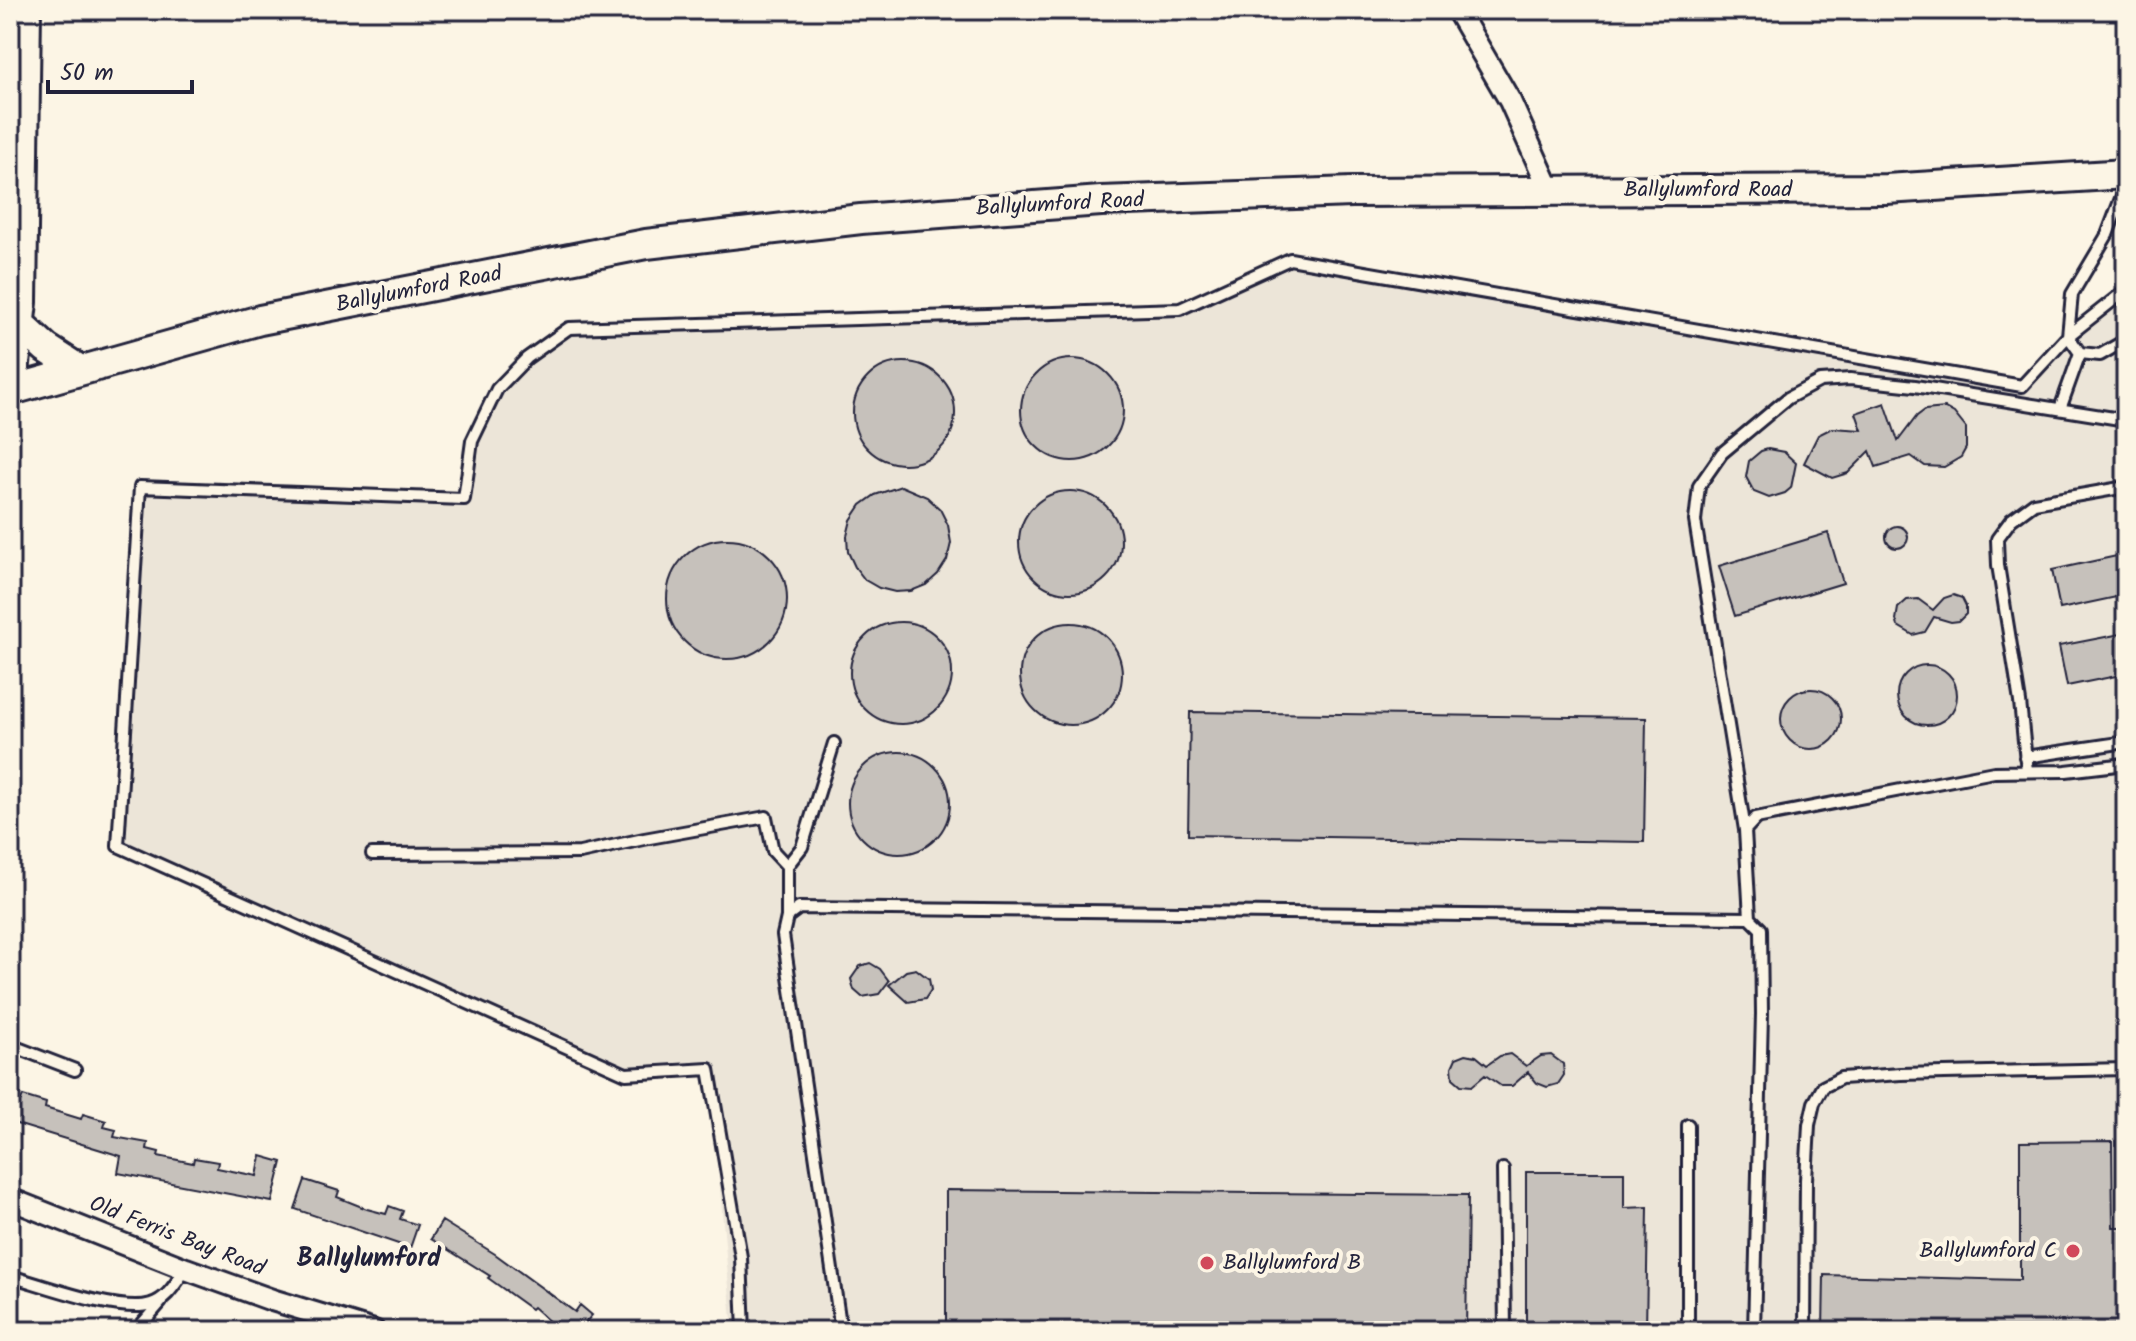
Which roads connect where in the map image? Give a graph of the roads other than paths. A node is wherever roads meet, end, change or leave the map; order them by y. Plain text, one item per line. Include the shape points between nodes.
1 (26, 10) edge
2 (1457, 10) edge
3 (2126, 174) edge
4 (2126, 185) edge
5 (1550, 190) junction
6 (16, 268) edge
7 (2126, 290) edge
8 (20, 324) junction
9 (2068, 336) junction
10 (2126, 340) edge
11 (2080, 353) junction
12 (80, 370) junction
13 (11, 398) edge
14 (2060, 409) junction
15 (2126, 420) edge
16 (2126, 487) edge
17 (2126, 742) edge
18 (834, 743) dead end
19 (2025, 757) junction
20 (2126, 764) edge
21 (2027, 771) junction
22 (1745, 830) junction
23 (372, 854) dead end
24 (787, 866) junction
25 (787, 917) junction
26 (1750, 918) junction
27 (10, 1045) edge
28 (2126, 1069) edge
29 (75, 1070) dead end
30 (1688, 1125) dead end
31 (1503, 1169) dead end
32 (10, 1199) edge
33 (186, 1269) junction
34 (10, 1276) edge
35 (168, 1294) junction
36 (10, 1326) edge
37 (23, 1331) edge
38 (136, 1331) edge
39 (374, 1331) edge
40 (744, 1331) edge
41 (841, 1331) edge
42 (1505, 1331) edge
43 (1688, 1331) edge
44 (1754, 1331) edge
45 (1805, 1331) edge

1 - 6 main road
2 - 5 street via 1510,101
3 - 5 main road, Ballylumford Road via 1886,189
4 - 9 lane via 2107,235 2072,294
5 - 12 main road, Ballylumford Road via 1101,201 905,215 646,244 260,320
6 - 8 main road
7 - 9 lane
8 - 12 main road
8 - 13 main road
9 - 11 lane
9 - 40 lane via 2022,386 1290,259 1180,309 569,328 527,358 497,389 472,441 464,499 140,487 118,846 626,1074 709,1069 741,1257
10 - 11 lane via 2100,355
11 - 14 lane
12 - 13 main road, Ballylumford Road
14 - 15 lane
14 - 22 lane via 1889,383 1820,381 1772,410 1722,453 1699,486 1695,521
16 - 19 lane via 2034,503 1997,539
17 - 19 lane
18 - 24 lane via 802,847
19 - 21 lane
20 - 21 lane
21 - 22 lane via 1994,772 1756,818
22 - 26 lane
23 - 24 lane via 580,853 766,817 773,851
24 - 25 lane
25 - 26 lane via 799,908
25 - 41 lane via 783,935
26 - 44 lane via 1761,929 1762,1014
27 - 29 lane
28 - 45 lane via 1901,1074 1841,1078 1823,1087 1809,1125
30 - 43 lane
31 - 42 lane
32 - 33 street, Old Ferris Bay Road
33 - 35 lane
33 - 39 street, Old Ferris Bay Road
34 - 35 lane via 118,1305 153,1304
35 - 38 lane
36 - 37 lane

